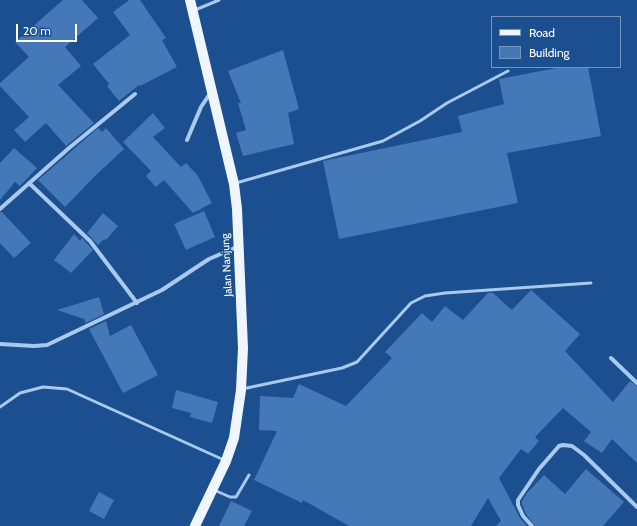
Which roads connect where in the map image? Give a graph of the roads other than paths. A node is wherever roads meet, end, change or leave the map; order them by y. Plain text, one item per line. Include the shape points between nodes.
1 (190, 0) edge
2 (219, 0) edge
3 (193, 11) junction
4 (508, 71) dead end
5 (212, 90) junction
6 (135, 94) dead end
7 (187, 140) dead end
8 (29, 183) junction
9 (234, 184) junction
10 (0, 209) edge
11 (238, 246) junction
12 (591, 283) dead end
13 (137, 303) junction
14 (0, 344) edge
15 (611, 358) dead end
16 (637, 383) edge
17 (241, 390) junction
18 (0, 407) edge
19 (226, 461) junction
20 (249, 475) dead end
21 (213, 489) junction
22 (637, 507) edge
23 (195, 526) edge
24 (532, 526) edge

1 - 3 main road, Jalan Nanjung
2 - 3 lane
3 - 5 main road, Jalan Nanjung
4 - 9 lane via 446,103 383,141
5 - 7 street via 201,107
5 - 9 main road, Jalan Nanjung
6 - 8 street
8 - 10 street
8 - 13 street via 90,241
9 - 11 main road, Jalan Nanjung
11 - 13 street via 209,259
11 - 17 main road, Jalan Nanjung via 243,348
12 - 17 lane via 425,296 411,302 356,362 342,368
13 - 14 street via 47,345
15 - 16 street
17 - 19 main road, Jalan Nanjung via 234,438
18 - 19 lane via 20,393 43,387 67,389
19 - 21 main road, Jalan Nanjung
20 - 21 lane via 236,497
21 - 23 main road, Jalan Nanjung
22 - 24 street via 584,455 572,446 563,445 559,446 539,469 518,500 523,516

